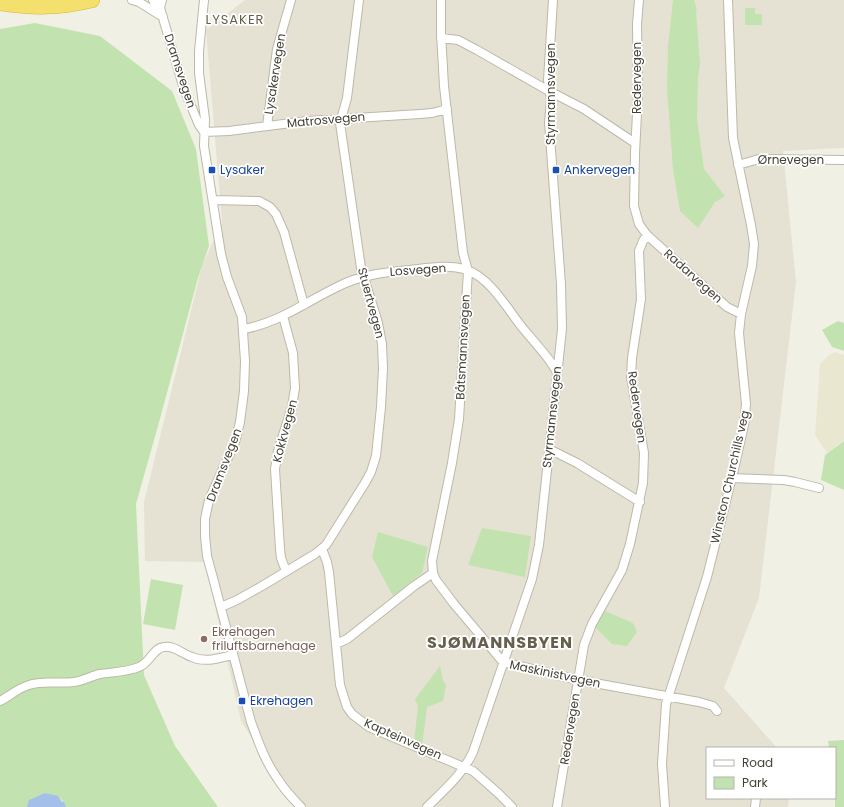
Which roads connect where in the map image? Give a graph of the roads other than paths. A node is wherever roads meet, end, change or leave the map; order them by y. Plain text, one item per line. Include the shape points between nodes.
1 (92, 0) edge
2 (132, 0) edge
3 (153, 0) edge
4 (204, 0) edge
5 (291, 0) edge
6 (359, 0) edge
7 (441, 0) edge
8 (553, 0) edge
9 (639, 0) edge
10 (728, 0) edge
11 (0, 3) edge
12 (161, 4) edge
13 (163, 17) junction
14 (441, 38) junction
15 (549, 91) junction
16 (447, 108) junction
17 (341, 118) junction
18 (267, 126) junction
19 (204, 132) junction
20 (635, 143) junction
21 (844, 160) edge
22 (738, 164) junction
23 (213, 200) junction
24 (647, 236) junction
25 (468, 271) junction
26 (363, 277) junction
27 (304, 305) junction
28 (741, 314) junction
29 (283, 316) junction
30 (244, 329) junction
31 (557, 372) junction
32 (549, 449) junction
33 (732, 478) junction
34 (819, 488) dead end
35 (640, 502) junction
36 (322, 549) junction
37 (286, 571) junction
38 (433, 574) junction
39 (221, 607) junction
40 (336, 644) junction
41 (233, 655) junction
42 (503, 662) junction
43 (578, 680) junction
44 (667, 697) junction
45 (0, 701) edge
46 (716, 711) dead end
47 (465, 766) junction
48 (301, 807) edge
49 (427, 807) edge
50 (512, 807) edge
51 (557, 807) edge
52 (665, 807) edge

1 - 11 highway via 44,8
2 - 13 street
3 - 12 street, Dramsvegen via 155,4
4 - 19 street, Dramsvegen via 199,73 205,113
5 - 18 street, Lysakervegen via 277,49
6 - 17 street, Stuertvegen via 347,98
7 - 14 street, Båtsmannsvegen
8 - 15 street, Styrmannsvegen
9 - 20 street, Redervegen
10 - 22 street, Winston Churchills veg via 733,138
12 - 13 street, Dramsvegen
13 - 19 street, Dramsvegen via 184,89
14 - 15 street via 458,40
14 - 16 street, Båtsmannsvegen
15 - 20 street via 584,109
15 - 31 street, Styrmannsvegen via 549,130 562,306
16 - 17 street, Matrosvegen via 432,113
16 - 25 street, Båtsmannsvegen via 463,253
17 - 18 street, Matrosvegen
17 - 26 street, Stuertvegen via 342,141
18 - 19 street, Matrosvegen
19 - 23 street, Dramsvegen
20 - 24 street, Redervegen via 634,206 639,224
21 - 22 street, Ørnevegen via 760,159
22 - 28 street, Winston Churchills veg via 754,244
23 - 27 street via 259,201 270,207 284,232
23 - 30 street, Dramsvegen via 221,254
24 - 28 street, Radarvegen via 727,307
24 - 35 street, Redervegen via 639,251 641,299 631,372 644,463
25 - 26 street, Losvegen via 439,268 382,272
25 - 31 street, Losvegen via 481,278 493,290
25 - 38 street, Båtsmannsvegen via 459,419 432,561
26 - 27 street, Losvegen via 338,286
26 - 36 street, Stuertvegen via 382,344 377,447 374,463 365,483 331,540
27 - 29 street, Losvegen
28 - 33 street, Winston Churchills veg via 739,344 746,404
29 - 30 street, Losvegen via 266,324
29 - 37 street, Kokkvegen via 291,343 296,377 293,402 275,469 279,544
30 - 39 street, Dramsvegen via 242,412 235,442 209,500 205,526 207,556
31 - 32 street, Styrmannsvegen
32 - 35 street
32 - 42 street, Styrmannsvegen via 537,558
33 - 34 street via 784,480
33 - 44 street, Winston Churchills veg via 706,577
35 - 43 street, Redervegen via 622,570 587,633
36 - 37 street, Stuertvegen
36 - 40 street, Kapteinvegen via 328,562
37 - 39 street, Stuertvegen
38 - 40 street
38 - 42 street, Maskinistvegen via 454,604
39 - 41 street, Dramsvegen
40 - 47 street, Kapteinvegen via 340,685 352,714 369,726
41 - 45 street via 204,660 192,658 173,648 162,647 140,667 74,682 30,684
41 - 48 street, Dramsvegen via 251,722 261,748 277,778
42 - 43 street, Maskinistvegen
42 - 47 street, Styrmannsvegen via 480,735
43 - 44 street, Maskinistvegen
43 - 51 street, Redervegen
44 - 46 street, Maskinistvegen via 709,705
44 - 52 street, Winston Churchills veg via 662,751
47 - 49 street, Styrmannsvegen
47 - 50 street, Kapteinvegen via 480,776

